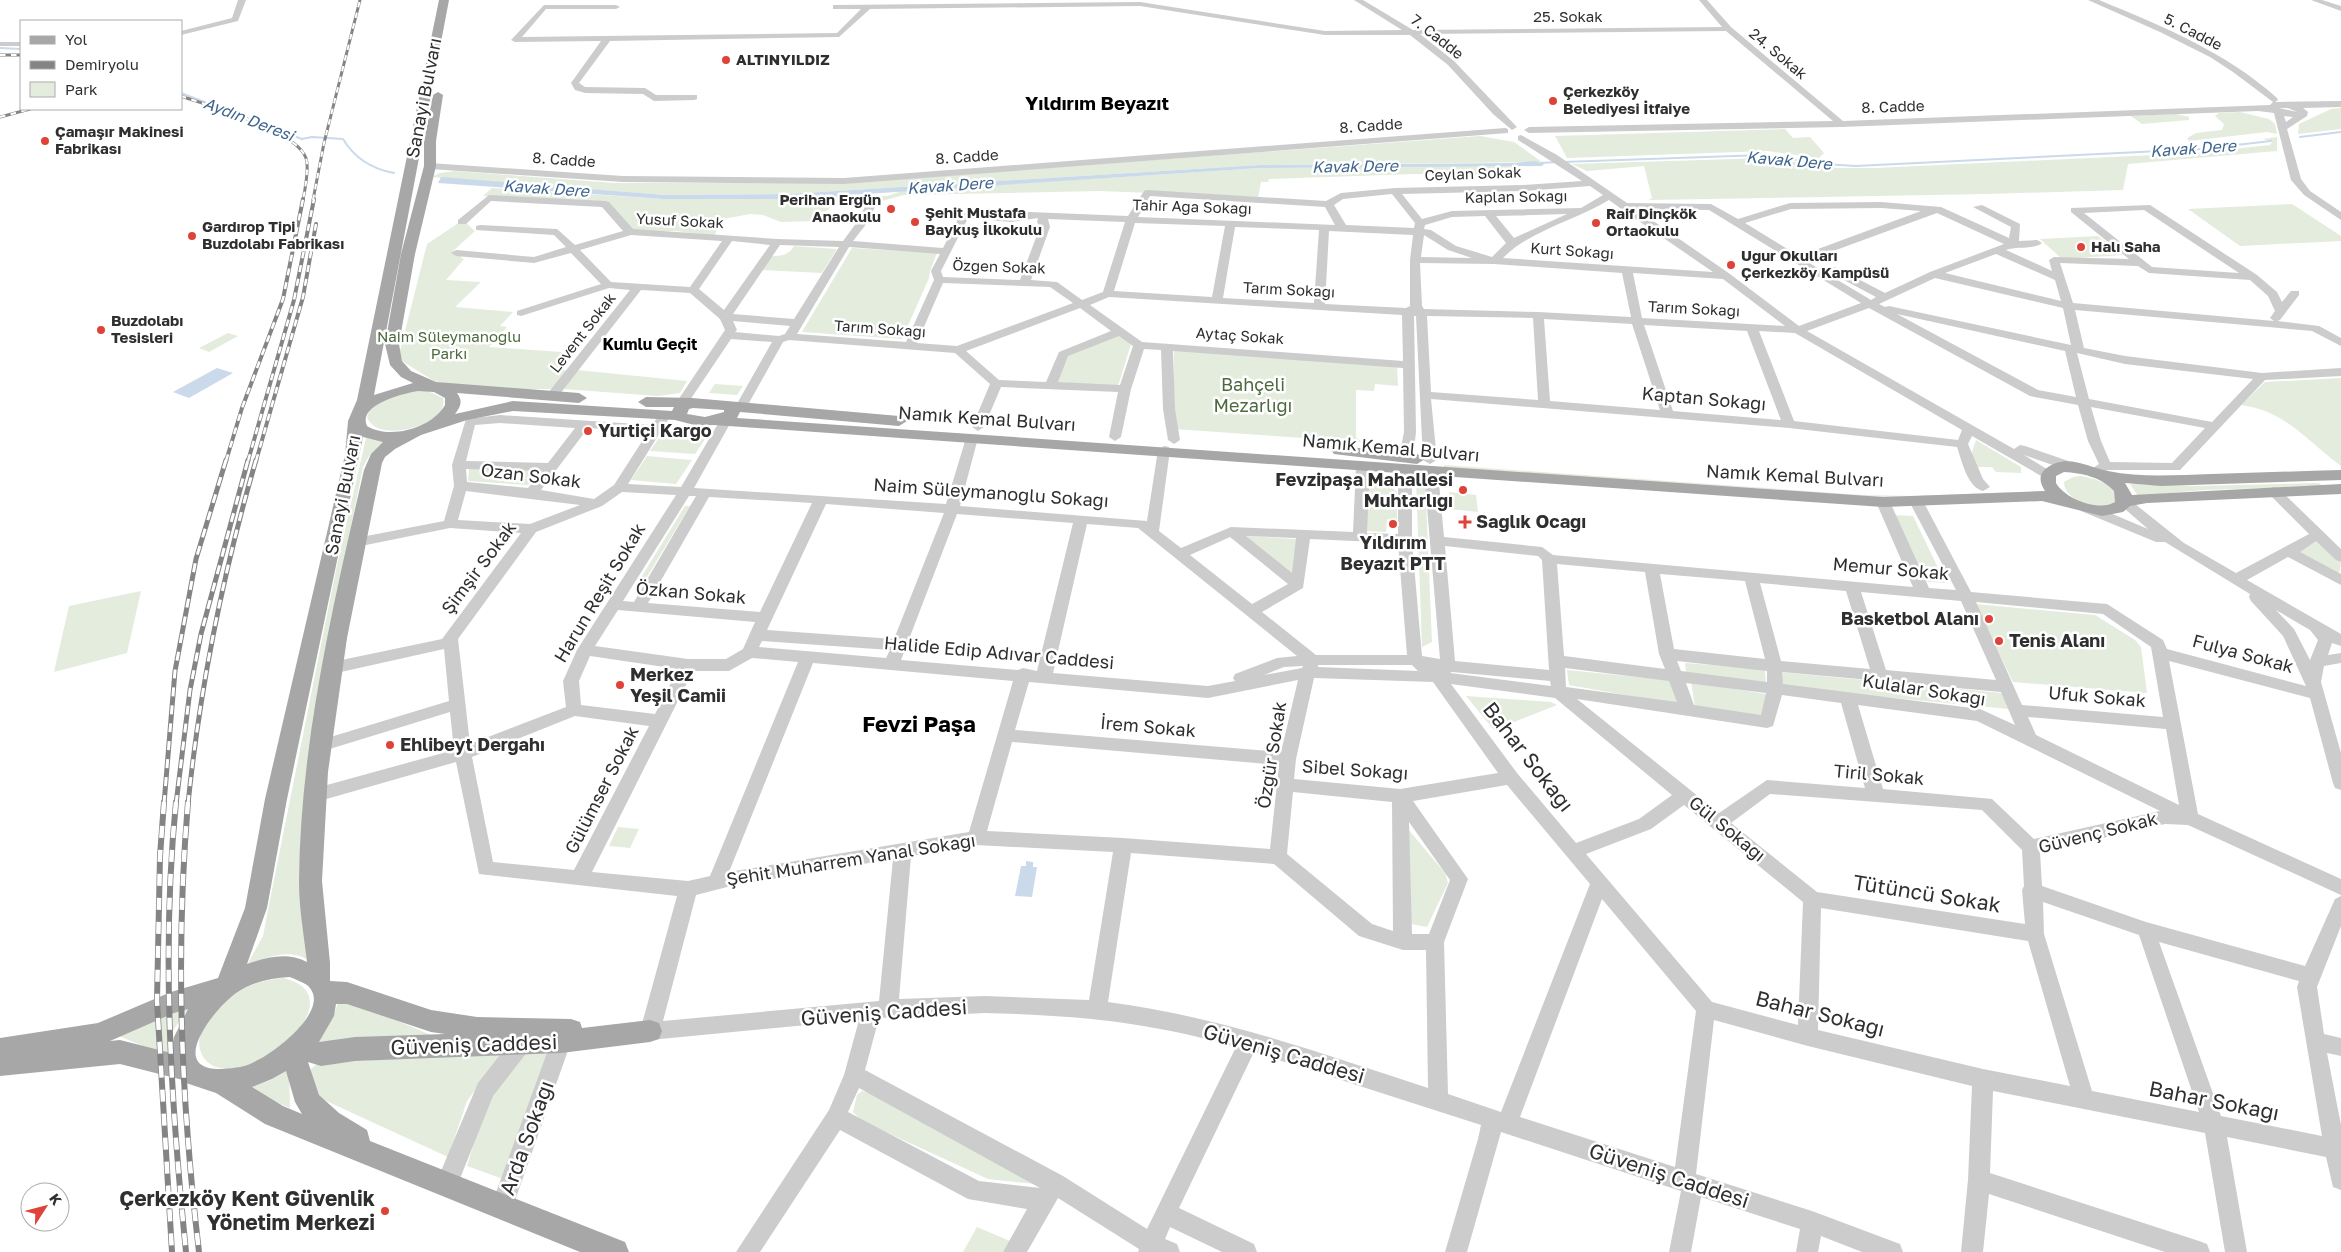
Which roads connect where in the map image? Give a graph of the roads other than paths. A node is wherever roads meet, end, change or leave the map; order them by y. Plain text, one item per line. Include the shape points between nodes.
1 (242, 0) edge
2 (444, 0) edge
3 (455, 0) edge
4 (1358, 0) edge
5 (1703, 0) edge
6 (2092, 0) edge
7 (2315, 0) edge
8 (616, 7) dead end
9 (836, 7) dead end
10 (868, 7) junction
11 (2341, 9) edge
12 (1728, 30) junction
13 (182, 32) edge
14 (1409, 32) junction
15 (607, 39) junction
16 (0, 44) edge
17 (20, 44) edge
18 (694, 97) dead end
19 (2341, 104) edge
20 (2279, 105) junction
21 (2319, 105) junction
22 (2236, 109) junction
23 (2303, 114) junction
24 (1841, 124) junction
25 (2281, 125) junction
26 (1509, 129) junction
27 (1554, 130) junction
28 (1527, 135) junction
29 (1554, 157) junction
30 (430, 167) junction
31 (410, 169) junction
32 (1592, 182) junction
33 (1396, 191) junction
34 (1610, 195) junction
35 (874, 199) dead end
36 (1530, 199) junction
37 (1328, 204) junction
38 (1624, 206) junction
39 (1978, 207) dead end
40 (1182, 209) junction
41 (1934, 210) junction
42 (1583, 211) junction
43 (1487, 212) junction
44 (1044, 216) junction
45 (2341, 216) edge
46 (1131, 220) junction
47 (462, 222) dead end
48 (1738, 222) junction
49 (1231, 223) junction
50 (1419, 227) junction
51 (480, 228) dead end
52 (1324, 228) junction
53 (1343, 229) junction
54 (630, 232) junction
55 (729, 238) junction
56 (777, 242) junction
57 (1512, 243) junction
58 (2036, 243) dead end
59 (846, 244) junction
60 (2013, 244) junction
61 (573, 250) junction
62 (1996, 250) junction
63 (946, 251) junction
64 (456, 253) dead end
65 (1802, 258) junction
66 (1415, 260) junction
67 (1494, 261) junction
68 (2140, 263) junction
69 (1627, 270) junction
70 (1934, 274) junction
71 (1726, 276) junction
72 (2252, 277) junction
73 (2061, 279) junction
74 (939, 280) junction
75 (1024, 283) junction
76 (608, 285) junction
77 (638, 287) junction
78 (693, 290) junction
79 (2295, 293) dead end
80 (1108, 294) junction
81 (1885, 297) junction
82 (1217, 300) junction
83 (1082, 304) junction
84 (1872, 304) junction
85 (2068, 306) junction
86 (1319, 307) junction
87 (1415, 311) junction
88 (2281, 311) junction
89 (521, 313) dead end
90 (1538, 315) junction
91 (725, 317) junction
92 (1637, 321) junction
93 (2272, 322) junction
94 (798, 323) junction
95 (1752, 328) junction
96 (1798, 330) junction
97 (1121, 331) junction
98 (726, 335) junction
99 (784, 338) junction
100 (2341, 343) edge
101 (1139, 345) junction
102 (910, 346) junction
103 (1167, 347) junction
104 (958, 350) junction
105 (2078, 350) junction
106 (1408, 365) junction
107 (2341, 372) edge
108 (2262, 377) junction
109 (996, 383) junction
110 (1051, 385) junction
111 (433, 386) junction
112 (1125, 389) junction
113 (552, 396) junction
114 (1424, 396) junction
115 (2084, 402) junction
116 (1544, 403) junction
117 (665, 409) junction
118 (1668, 414) junction
119 (728, 415) junction
120 (358, 418) junction
121 (1789, 424) junction
122 (584, 425) junction
123 (2214, 426) junction
124 (1970, 428) junction
125 (655, 430) junction
126 (975, 432) junction
127 (412, 433) junction
128 (1115, 437) junction
129 (1962, 444) junction
130 (1169, 445) junction
131 (1406, 464) junction
132 (459, 465) junction
133 (1363, 466) junction
134 (1431, 466) junction
135 (552, 467) junction
136 (2072, 467) junction
137 (2102, 471) junction
138 (2049, 481) junction
139 (461, 486) junction
140 (1983, 487) junction
141 (2340, 487) edge
142 (619, 488) junction
143 (2273, 491) junction
144 (532, 493) junction
145 (684, 493) junction
146 (704, 494) junction
147 (821, 499) junction
148 (2064, 500) junction
149 (1916, 501) junction
150 (1883, 502) junction
151 (2125, 502) junction
152 (597, 503) junction
153 (2086, 508) junction
154 (952, 509) junction
155 (1081, 519) junction
156 (450, 524) junction
157 (531, 528) junction
158 (1231, 531) junction
159 (1152, 532) junction
160 (1304, 534) junction
161 (2318, 534) junction
162 (1360, 536) junction
163 (1405, 539) junction
164 (356, 542) junction
165 (1438, 542) junction
166 (2179, 546) junction
167 (2289, 552) junction
168 (1180, 554) junction
169 (2341, 556) edge
170 (1549, 559) junction
171 (1652, 569) junction
172 (1751, 578) junction
173 (2341, 580) edge
174 (2241, 583) junction
175 (1298, 585) junction
176 (1852, 586) junction
177 (1922, 592) junction
178 (1966, 596) junction
179 (614, 605) junction
180 (638, 607) junction
181 (1250, 612) junction
182 (765, 618) junction
183 (2316, 627) junction
184 (2289, 633) junction
185 (757, 635) junction
186 (2341, 641) edge
187 (451, 642) junction
188 (899, 646) junction
189 (585, 650) junction
190 (749, 652) junction
191 (2160, 653) junction
192 (1668, 654) junction
193 (808, 657) junction
194 (2341, 658) edge
195 (1415, 660) junction
196 (2317, 662) junction
197 (892, 664) junction
198 (688, 665) junction
199 (1310, 666) junction
200 (1775, 666) junction
201 (332, 668) junction
202 (1443, 672) junction
203 (1023, 674) junction
204 (1675, 675) junction
205 (1044, 676) junction
206 (1880, 676) junction
207 (1558, 677) junction
208 (2008, 687) junction
209 (2314, 688) junction
210 (1775, 690) junction
211 (1848, 699) junction
212 (458, 704) junction
213 (1687, 708) junction
214 (574, 710) junction
215 (2017, 710) junction
216 (659, 721) junction
217 (2174, 724) junction
218 (1005, 736) junction
219 (2030, 740) junction
220 (320, 746) junction
221 (2335, 748) edge
222 (463, 754) junction
223 (1288, 759) junction
224 (1511, 778) junction
225 (2341, 783) edge
226 (1285, 785) junction
227 (316, 795) junction
228 (1685, 795) junction
229 (1876, 795) junction
230 (1400, 796) junction
231 (2190, 818) junction
232 (1718, 822) junction
233 (976, 838) junction
234 (1123, 845) junction
235 (2031, 847) junction
236 (903, 850) junction
237 (1574, 851) junction
238 (1278, 857) junction
239 (485, 869) joint
240 (580, 879) junction
241 (1600, 882) junction
242 (716, 883) junction
243 (2341, 887) edge
244 (688, 890) junction
245 (2032, 890) junction
246 (1812, 898) junction
247 (2341, 904) edge
248 (2146, 930) junction
249 (2036, 934) junction
250 (1403, 942) junction
251 (1434, 942) junction
252 (2310, 976) junction
253 (322, 986) junction
254 (224, 988) junction
255 (1706, 1009) junction
256 (1097, 1010) junction
257 (880, 1011) junction
258 (650, 1032) junction
259 (1808, 1037) junction
260 (1249, 1041) junction
261 (561, 1042) junction
262 (2316, 1042) junction
263 (521, 1044) junction
264 (2341, 1048) edge
265 (0, 1050) edge
266 (295, 1050) junction
267 (0, 1064) edge
268 (190, 1070) junction
269 (854, 1075) junction
270 (1983, 1079) junction
271 (221, 1082) junction
272 (2084, 1099) junction
273 (1438, 1101) junction
274 (836, 1117) junction
275 (1500, 1121) junction
276 (2214, 1126) junction
277 (2337, 1149) edge
278 (404, 1167) junction
279 (2341, 1179) edge
280 (1979, 1180) junction
281 (447, 1183) junction
282 (1689, 1183) junction
283 (1050, 1192) junction
284 (502, 1206) junction
285 (1165, 1212) junction
286 (1812, 1222) junction
287 (1157, 1250) edge
288 (615, 1252) edge
289 (747, 1252) edge
290 (1014, 1252) edge
291 (1246, 1252) edge
292 (1456, 1252) edge
293 (1680, 1252) edge
294 (1807, 1252) edge
295 (1892, 1252) edge
296 (1972, 1252) edge
297 (2199, 1252) edge
298 (2236, 1252) edge

1 - 13 street via 234,19
2 - 31 main road, Sanayi Bulvarı
3 - 30 main road, Sanayi Bulvarı via 430,140
4 - 14 street, 7. Cadde
5 - 12 street, 24. Sokak
6 - 20 street, 5. Cadde via 2233,67
7 - 11 street
8 - 15 street via 544,7 515,40
9 - 10 street, 25. Sokak
10 - 14 street, 25. Sokak via 1140,4 1325,33
10 - 15 street via 839,35
12 - 14 street, 25. Sokak
12 - 24 street, 24. Sokak
14 - 26 street, 7. Cadde via 1450,62
15 - 18 street via 575,83 578,88 645,91 654,98
16 - 17 street
19 - 21 street
20 - 21 street
20 - 22 street, 8. Cadde
20 - 23 street
20 - 23 street, 5. Cadde
20 - 25 street
21 - 23 street
22 - 24 street, 8. Cadde
22 - 25 street
23 - 25 street
24 - 27 street, 8. Cadde
25 - 45 street via 2296,180 2307,193
26 - 28 street, 8. Cadde
26 - 30 street, 8. Cadde via 844,181 630,179
27 - 28 street, 8. Cadde
27 - 29 street via 1546,136
28 - 29 street
29 - 32 street
30 - 31 main road
30 - 111 main road, Sanayi Bulvarı via 408,254 391,351 395,362 406,374
31 - 120 main road, Sanayi Bulvarı via 365,400
32 - 34 street
32 - 36 street, Ceylan Sokak
33 - 36 street, Ceylan Sokak
33 - 37 street, Ceylan Sokak via 1341,196
33 - 50 street
34 - 38 street
34 - 42 street, Kaplan Sokağı
35 - 59 street, Harun Reşit Sokak
36 - 42 street, Kaplan Sokağı
36 - 43 street, Kaplan Sokağı
37 - 40 street
37 - 53 street
38 - 48 street via 1711,208
38 - 71 street
39 - 60 street via 2016,226
40 - 46 street, Tahir Ağa Sokağı
40 - 46 street via 1151,193 1145,195
40 - 49 street, Tahir Ağa Sokağı
41 - 48 street via 1881,205 1790,206
41 - 60 street
41 - 65 street
42 - 57 street
43 - 50 street, Kaplan Sokağı via 1452,214
43 - 57 street
44 - 46 street, Tahir Ağa Sokağı
44 - 63 street, Tahir Ağa Sokağı via 1011,219 965,214
44 - 75 street via 1045,228
46 - 80 street
47 - 54 street via 489,198 605,204
48 - 65 street
49 - 52 street, Tahir Ağa Sokağı
49 - 82 street
50 - 53 street, Tahir Ağa Sokağı
50 - 66 street
50 - 67 street via 1452,248
51 - 61 street via 557,232
52 - 53 street, Tahir Ağa Sokağı
52 - 86 street
54 - 55 street, Yusuf Sokak
54 - 61 street, Yusuf Sokak
55 - 56 street, Yusuf Sokak
55 - 78 street
56 - 59 street, Yusuf Sokak
56 - 91 street
57 - 67 street
58 - 60 street
59 - 63 street, Yusuf Sokak
59 - 94 street, Harun Reşit Sokak
60 - 62 street
61 - 64 street, Yusuf Sokak via 534,260
61 - 76 street
62 - 70 street
62 - 73 street
63 - 74 street via 936,271
65 - 81 street
65 - 84 street
66 - 67 street, Kurt Sokağı
66 - 87 street
67 - 69 street, Kurt Sokağı
68 - 72 street via 2149,270
68 - 72 street via 2075,210 2146,206
68 - 73 street via 2054,260
69 - 71 street, Kurt Sokağı
69 - 92 street
70 - 81 street
70 - 85 street
71 - 96 street
72 - 88 street via 2273,294
73 - 85 street
74 - 75 street, Özgen Sokak
74 - 102 street
75 - 83 street, Özgen Sokak via 1053,284
76 - 77 street
76 - 89 street
77 - 78 street
77 - 113 street, Levent Sokak
78 - 91 street
79 - 88 street
80 - 82 street, Tarım Sokağı
80 - 83 street, Tarım Sokağı
81 - 84 street
82 - 86 street, Tarım Sokağı
83 - 97 street
83 - 104 street, Tarım Sokağı
84 - 96 street
84 - 105 street
84 - 115 street via 2034,393
85 - 93 street
85 - 105 street
86 - 87 street, Tarım Sokağı
87 - 90 street, Tarım Sokağı
87 - 106 street
87 - 114 street
88 - 93 street
90 - 92 street, Tarım Sokağı
90 - 116 street
91 - 94 street
91 - 98 street via 731,330
92 - 95 street, Tarım Sokağı
92 - 118 street
93 - 100 street via 2315,328
94 - 99 street, Harun Reşit Sokak
95 - 96 street, Tarım Sokağı
95 - 121 street
96 - 124 street
97 - 101 street
97 - 110 street via 1063,354
98 - 99 street, Tarım Sokağı
98 - 117 street, Şimşir Sokak
99 - 102 street, Tarım Sokağı
99 - 119 street, Harun Reşit Sokak
101 - 103 street, Aytaç Sokak
101 - 112 street
102 - 104 street, Tarım Sokağı
103 - 106 street, Aytaç Sokak
103 - 130 street
104 - 109 street
105 - 108 street via 2125,360
105 - 115 street via 2071,351
106 - 131 street via 1410,432
107 - 108 street
108 - 123 street
109 - 110 street
109 - 126 street
110 - 112 street
111 - 113 main road, Namık Kemal Bulvarı
111 - 120 main road, Namık Kemal Bulvarı via 402,388 386,393 363,409
111 - 127 main road via 452,395 454,402 450,411 435,424
112 - 128 street
113 - 117 main road, Namık Kemal Bulvarı
114 - 116 street, Kaptan Sokağı
114 - 134 street
115 - 123 street
115 - 137 street
116 - 118 street, Kaptan Sokağı
117 - 119 main road, Namık Kemal Bulvarı via 682,419
117 - 125 street, Şimşir Sokak
117 - 127 main road via 513,406 488,410
118 - 121 street, Kaptan Sokağı
119 - 126 main road, Namık Kemal Bulvarı
119 - 145 street, Harun Reşit Sokak
120 - 127 main road via 358,425 372,435 390,437
120 - 254 main road, Sanayi Bulvarı via 353,455 276,799 256,908
121 - 129 street, Kaptan Sokağı
122 - 125 street
122 - 132 street via 500,419 470,422
122 - 135 street
123 - 137 street via 2174,467
124 - 129 street
124 - 136 street
124 - 138 street
125 - 142 street, Şimşir Sokak
126 - 128 main road, Namık Kemal Bulvarı
126 - 130 main road, Namık Kemal Bulvarı
126 - 154 street
127 - 164 main road, Sanayi Bulvarı via 378,454
128 - 130 main road, Namık Kemal Bulvarı
129 - 140 street via 1976,481
130 - 131 main road, Namık Kemal Bulvarı
130 - 133 main road, Namık Kemal Bulvarı
130 - 159 street
131 - 133 main road, Namık Kemal Bulvarı
131 - 134 main road, Namık Kemal Bulvarı
131 - 163 street
132 - 135 street
132 - 139 street
133 - 162 street
134 - 140 main road, Namık Kemal Bulvarı via 1882,491
134 - 150 main road, Namık Kemal Bulvarı
134 - 165 street
135 - 144 street
136 - 137 main road
136 - 138 main road, Namık Kemal Bulvarı via 2054,469
137 - 141 main road via 2161,481 2321,476
137 - 151 main road via 2122,489
138 - 140 main road, Namık Kemal Bulvarı
138 - 148 main road
139 - 144 street, Ozan Sokak
139 - 156 street
141 - 143 main road
142 - 145 street, Naim Süleymanoğlu Sokağı
142 - 152 street, Şimşir Sokak
143 - 151 main road
143 - 161 street
144 - 152 street, Ozan Sokak
145 - 146 street, Naim Süleymanoğlu Sokağı
145 - 179 street, Harun Reşit Sokak
146 - 147 street, Naim Süleymanoğlu Sokağı
146 - 180 street
147 - 154 street, Naim Süleymanoğlu Sokağı
147 - 182 street
148 - 149 main road, Namık Kemal Bulvarı via 2042,496
148 - 153 main road
149 - 150 main road, Namık Kemal Bulvarı
149 - 178 street
150 - 177 street
151 - 153 main road via 2120,508 2111,510
151 - 166 street
152 - 157 street, Şimşir Sokak
153 - 166 street
154 - 155 street, Naim Süleymanoğlu Sokağı
154 - 188 street
155 - 159 street, Naim Süleymanoğlu Sokağı via 1142,524
155 - 205 street
156 - 157 street
156 - 164 street
157 - 187 street, Şimşir Sokak via 450,638
158 - 160 street
158 - 168 street
158 - 175 street
159 - 168 street, Naim Süleymanoğlu Sokağı
160 - 162 street
160 - 175 street
161 - 167 street
161 - 169 street
162 - 163 street
163 - 195 street
164 - 201 main road, Sanayi Bulvarı
165 - 170 street, Memur Sokak via 1542,552
165 - 202 street
166 - 174 street
167 - 173 street
167 - 174 street via 2276,556
168 - 181 street, Naim Süleymanoğlu Sokağı
170 - 171 street, Memur Sokak
170 - 207 street
171 - 172 street, Memur Sokak
171 - 192 street
172 - 176 street, Memur Sokak
172 - 200 street
174 - 183 street
174 - 184 street
175 - 181 street
176 - 177 street, Memur Sokak
176 - 206 street
177 - 178 street, Memur Sokak
178 - 191 street, Memur Sokak via 2107,609 2158,644
178 - 208 street
179 - 180 street, Özkan Sokak
179 - 189 street, Harun Reşit Sokak
180 - 182 street, Özkan Sokak
181 - 199 street, Naim Süleymanoğlu Sokağı
182 - 185 street
183 - 184 street via 2298,627
183 - 186 street
183 - 196 street via 2326,639
184 - 209 street
185 - 188 street, Halide Edip Adıvar Caddesi
185 - 190 street
187 - 201 street
187 - 212 street, Şimşir Sokak
188 - 197 street
189 - 198 street
189 - 214 street, Harun Reşit Sokak via 572,681
190 - 193 street, Halide Edip Adıvar Caddesi
190 - 198 street via 729,665
191 - 209 street, Fulya Sokak
191 - 217 street, Memur Sokak
192 - 200 street
192 - 204 street
193 - 197 street, Halide Edip Adıvar Caddesi
193 - 242 street
194 - 196 street
195 - 199 street
195 - 202 street
196 - 209 street
197 - 203 street, Halide Edip Adıvar Caddesi
198 - 216 street, Gülümser Sokak
199 - 202 street
199 - 205 street, Halide Edip Adıvar Caddesi via 1208,692
199 - 223 street, Özgür Sokak
200 - 206 street
200 - 210 street
201 - 220 main road, Sanayi Bulvarı
202 - 207 street
202 - 224 street, Bahar Sokağı
203 - 205 street, Halide Edip Adıvar Caddesi
203 - 218 street
204 - 207 street, Kulalar Sokağı
204 - 210 street, Kulalar Sokağı
204 - 213 street
206 - 208 street
207 - 213 street via 1577,693
207 - 228 street, Gül Sokağı
208 - 215 street
209 - 221 street
210 - 211 street, Kulalar Sokağı
210 - 213 street via 1767,722
211 - 219 street, Kulalar Sokağı via 1980,715
211 - 229 street
212 - 220 street
212 - 222 street, Şimşir Sokak
214 - 216 street
214 - 222 street
215 - 217 street, Ufuk Sokak
215 - 219 street
216 - 240 street, Gülümser Sokak
217 - 231 street, Memur Sokak
218 - 223 street, İrem Sokak
218 - 233 street
219 - 231 street, Kulalar Sokağı
220 - 227 main road, Sanayi Bulvarı
221 - 225 street
222 - 227 street
222 - 239 street, Şimşir Sokak
223 - 226 street, Özgür Sokak
224 - 230 street, Sibel Sokağı
224 - 237 street, Bahar Sokağı
226 - 230 street, Sibel Sokağı
226 - 238 street, Özgür Sokak
227 - 253 main road, Sanayi Bulvarı via 310,864 312,911
228 - 232 street, Gül Sokağı
228 - 237 street via 1645,824
229 - 232 street, Tiril Sokak via 1768,787
229 - 235 street, Tiril Sokak via 1986,804
230 - 250 street
230 - 251 street via 1459,879
231 - 235 street, Güvenç Sokak via 2165,817
231 - 243 street, Kulalar Sokağı
232 - 246 street, Gül Sokağı
233 - 234 street, Şehit Muharrem Yanal Sokağı
233 - 236 street, Şehit Muharrem Yanal Sokağı
234 - 238 street, Şehit Muharrem Yanal Sokağı
234 - 256 street
235 - 245 street, Güvenç Sokak
236 - 242 street, Şehit Muharrem Yanal Sokağı
236 - 257 street
237 - 241 street, Bahar Sokağı
238 - 250 street via 1366,930
239 - 240 street, Şehit Muharrem Yanal Sokağı
240 - 244 street, Şehit Muharrem Yanal Sokağı
241 - 255 street, Bahar Sokağı
241 - 275 street
242 - 244 street, Şehit Muharrem Yanal Sokağı
244 - 258 street
245 - 248 street
245 - 249 street, Güvenç Sokak
246 - 249 street, Tütüncü Sokak
246 - 259 street
247 - 252 street
248 - 252 street
248 - 276 street
249 - 272 street, Güvenç Sokak
250 - 251 street
251 - 273 street
252 - 262 street via 2307,987
253 - 254 main road via 309,971 292,966 272,967 250,974
253 - 258 main road, Güveniş Caddesi via 431,1021 477,1028
253 - 266 main road via 323,1009 316,1026
254 - 265 main road via 171,1003 100,1034
254 - 268 main road via 193,1019 185,1038 183,1056
255 - 259 street, Bahar Sokağı
255 - 282 street
256 - 257 street, Güveniş Caddesi via 1016,1005
256 - 260 street, Güveniş Caddesi
257 - 258 street, Güveniş Caddesi
257 - 269 street
258 - 261 main road, Güveniş Caddesi
259 - 270 street, Bahar Sokağı
260 - 273 street, Güveniş Caddesi
260 - 285 street
261 - 263 main road, Güveniş Caddesi
261 - 284 street, Arda Sokağı
262 - 264 street
262 - 277 street
263 - 266 main road, Güveniş Caddesi via 321,1054
263 - 281 street via 485,1090
266 - 271 main road via 264,1072 242,1080
266 - 278 main road via 308,1102 330,1122
267 - 268 main road via 120,1052
268 - 271 main road via 204,1079
269 - 274 street
269 - 283 street
270 - 272 street, Bahar Sokağı
270 - 280 street
271 - 278 main road via 274,1115
272 - 276 street, Bahar Sokağı
273 - 275 street, Güveniş Caddesi
274 - 283 street via 976,1191
274 - 289 street
275 - 282 street, Güveniş Caddesi
275 - 292 street via 1489,1139
276 - 277 street, Bahar Sokağı
276 - 298 street
277 - 279 street
278 - 281 main road
280 - 296 street
280 - 297 street
281 - 284 main road
282 - 286 street, Güveniş Caddesi
282 - 293 street
283 - 287 street
283 - 290 street
284 - 288 main road
285 - 287 street
285 - 291 street
286 - 294 street
286 - 295 street, Güveniş Caddesi

